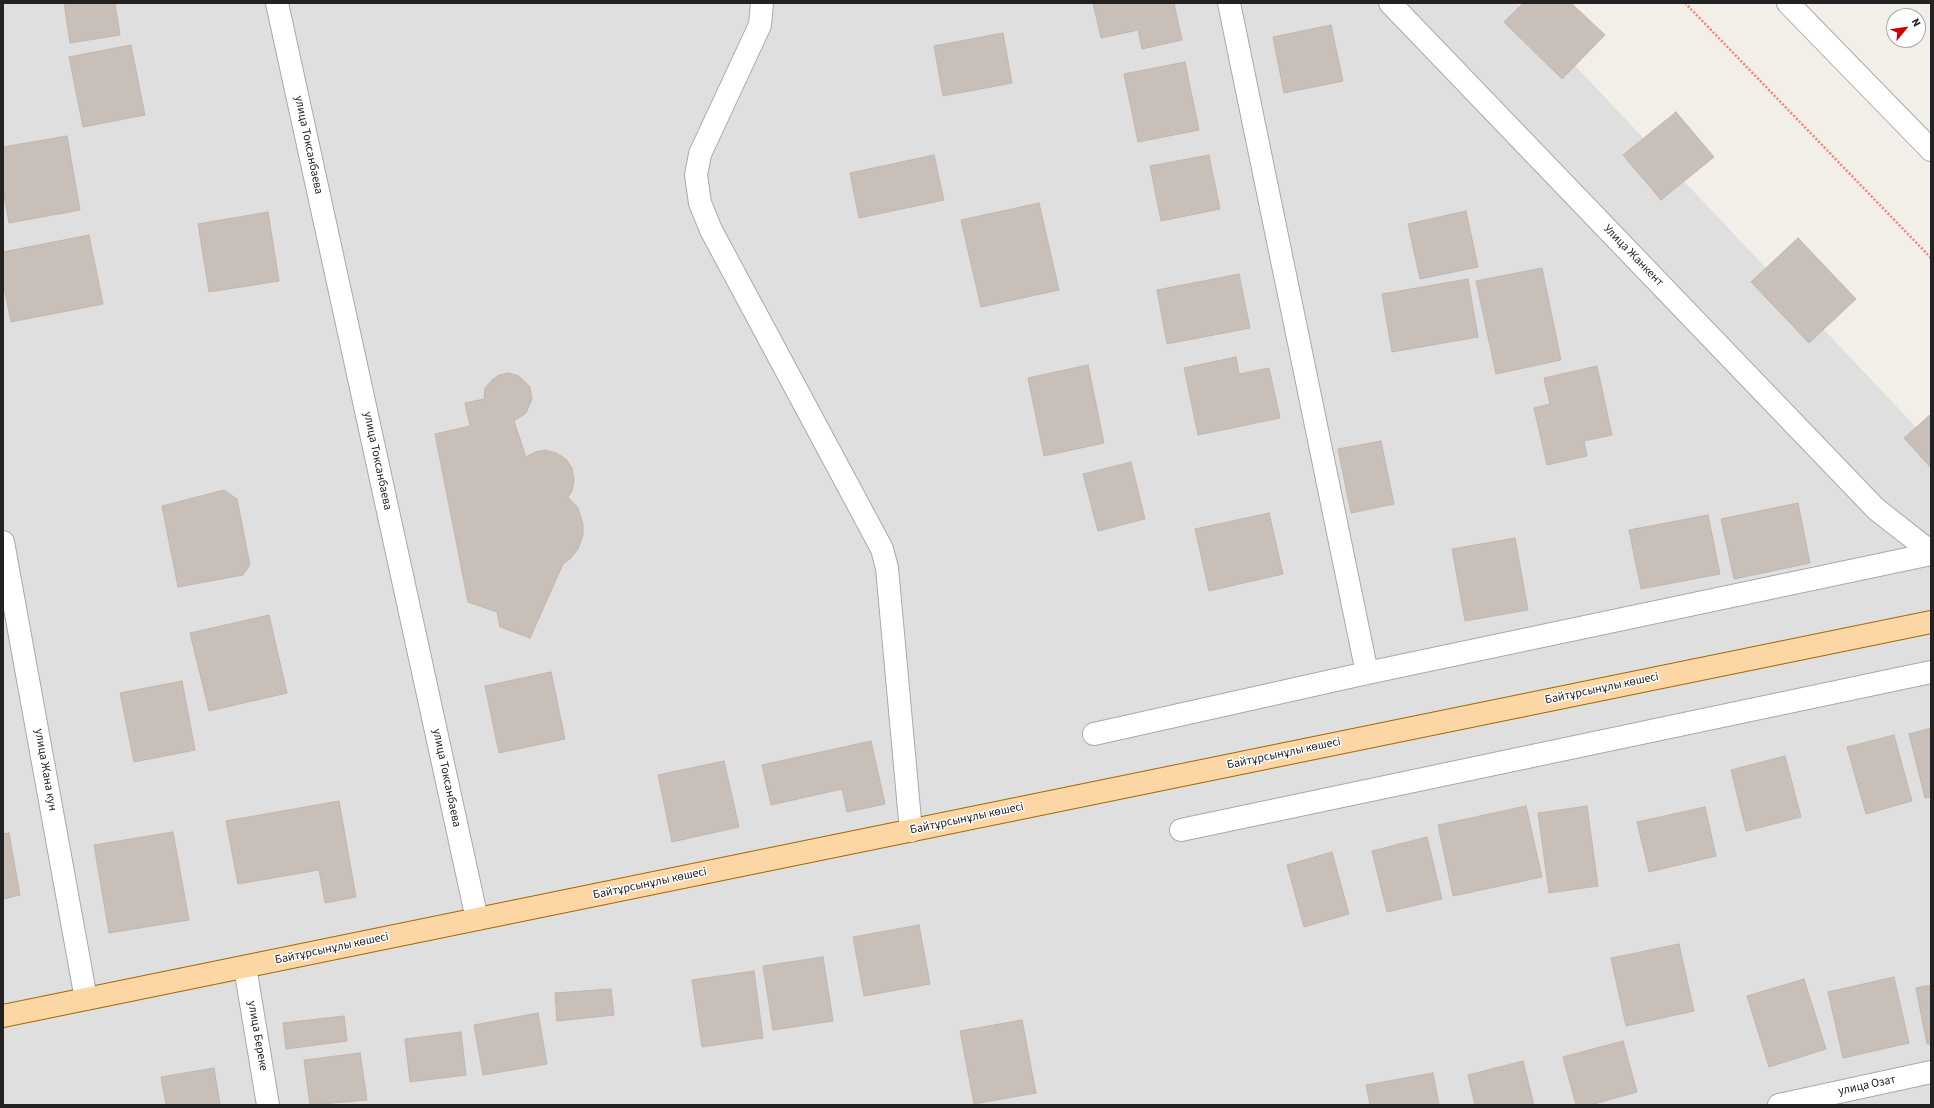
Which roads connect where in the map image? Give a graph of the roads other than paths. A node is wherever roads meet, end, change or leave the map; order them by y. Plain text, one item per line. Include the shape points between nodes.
1 (277, 3) edge
2 (762, 3) edge
3 (1229, 3) edge
4 (1390, 3) edge
5 (1788, 3) edge
6 (1931, 150) edge
7 (3, 542) edge
8 (1931, 553) edge
9 (1931, 622) edge
10 (1931, 672) edge
11 (1367, 673) junction
12 (1094, 734) dead end
13 (1180, 830) dead end
14 (911, 831) junction
15 (477, 919) junction
16 (245, 967) junction
17 (86, 999) junction
18 (3, 1016) edge
19 (1931, 1072) edge
20 (268, 1105) edge
21 (1779, 1105) edge

1 - 15 street, улица Токсанбаева
2 - 14 street via 760,25 700,154 696,175 700,202 711,230 882,549 887,568
3 - 11 street
4 - 8 street, Улица Жанкент via 1876,509
5 - 6 street
7 - 17 street, улица Жана кун
8 - 11 street
9 - 14 main road, Байтұрсынұлы көшесі
10 - 13 street
11 - 12 street
14 - 15 main road, Байтұрсынұлы көшесі
15 - 16 main road, Байтұрсынұлы көшесі
16 - 17 main road, Байтұрсынұлы көшесі
16 - 20 street, улица Береке
17 - 18 main road, Байтұрсынұлы көшесі
19 - 21 street, улица Озат

